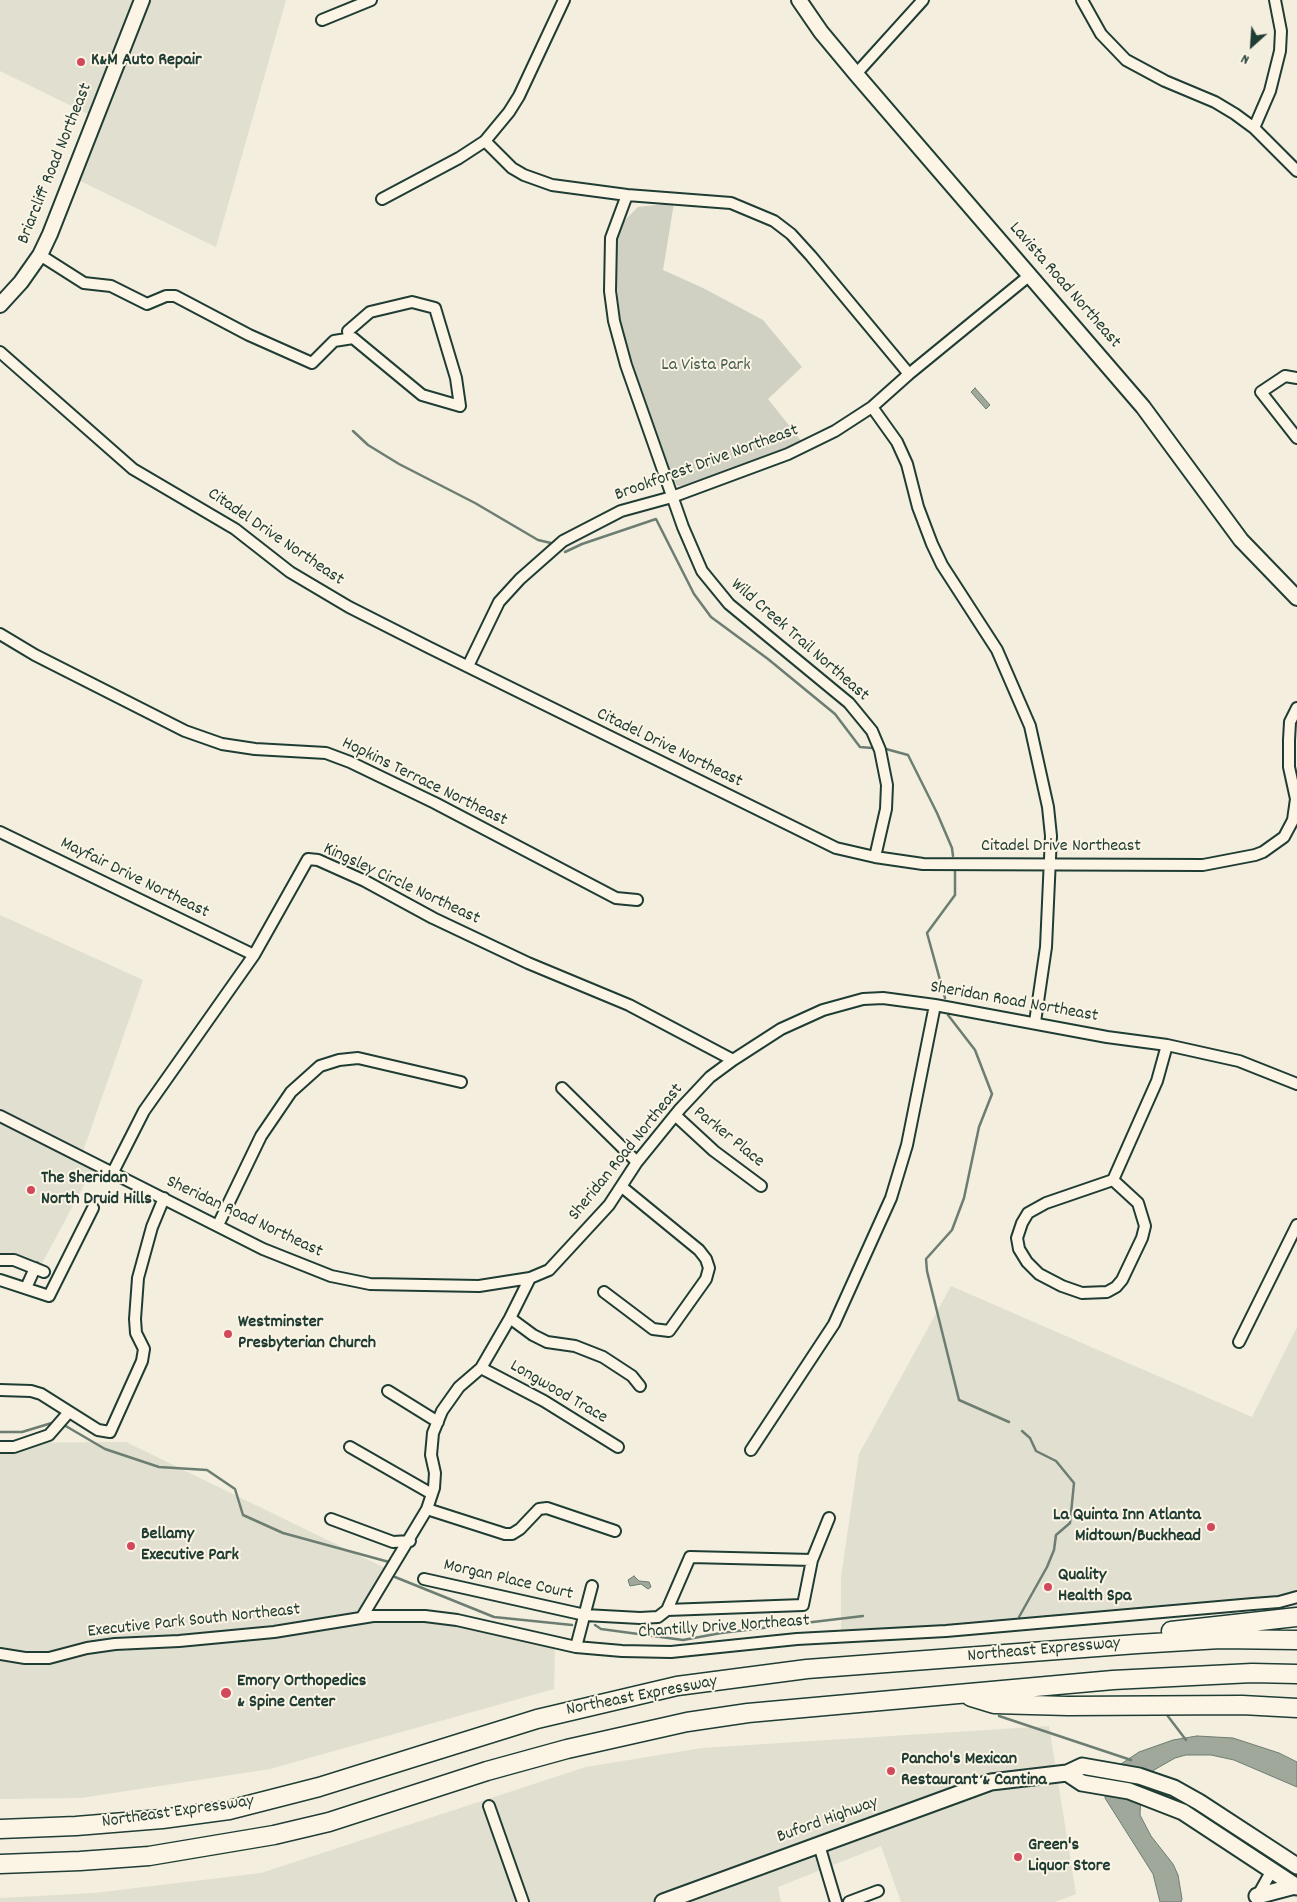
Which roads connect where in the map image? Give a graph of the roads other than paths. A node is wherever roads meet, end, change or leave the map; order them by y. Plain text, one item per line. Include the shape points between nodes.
1 (142, 0) edge
2 (370, 0) edge
3 (564, 0) edge
4 (799, 0) edge
5 (923, 0) edge
6 (1082, 0) edge
7 (1275, 0) edge
8 (322, 20) dead end
9 (856, 74) junction
10 (1254, 128) junction
11 (485, 141) junction
12 (1297, 171) edge
13 (627, 195) junction
14 (382, 199) dead end
15 (40, 255) junction
16 (1030, 275) junction
17 (0, 305) edge
18 (350, 338) junction
19 (0, 352) edge
20 (909, 374) junction
21 (1297, 378) edge
22 (872, 407) junction
23 (1297, 438) edge
24 (672, 497) junction
25 (1297, 598) edge
26 (0, 634) edge
27 (468, 666) junction
28 (1297, 708) edge
29 (0, 832) edge
30 (875, 858) junction
31 (1049, 864) junction
32 (636, 900) dead end
33 (254, 955) junction
34 (935, 1005) junction
35 (1035, 1022) junction
36 (1167, 1045) junction
37 (733, 1060) junction
38 (461, 1082) dead end
39 (1297, 1084) edge
40 (562, 1088) dead end
41 (675, 1115) junction
42 (0, 1116) edge
43 (637, 1162) junction
44 (113, 1172) junction
45 (1113, 1180) junction
46 (761, 1186) dead end
47 (622, 1187) junction
48 (164, 1198) junction
49 (93, 1208) dead end
50 (218, 1225) junction
51 (1297, 1225) edge
52 (0, 1260) edge
53 (530, 1278) junction
54 (0, 1280) edge
55 (26, 1288) junction
56 (604, 1292) dead end
57 (510, 1318) junction
58 (1239, 1342) dead end
59 (480, 1368) junction
60 (640, 1386) dead end
61 (0, 1390) edge
62 (388, 1391) dead end
63 (69, 1412) junction
64 (438, 1422) junction
65 (0, 1447) edge
66 (350, 1447) dead end
67 (618, 1447) dead end
68 (751, 1450) dead end
69 (432, 1494) junction
70 (427, 1509) junction
71 (829, 1518) dead end
72 (330, 1519) dead end
73 (615, 1531) dead end
74 (410, 1541) junction
75 (812, 1560) junction
76 (424, 1579) dead end
77 (592, 1586) dead end
78 (1297, 1597) edge
79 (667, 1610) junction
80 (585, 1615) junction
81 (362, 1617) junction
82 (1297, 1617) edge
83 (1297, 1640) edge
84 (1104, 1646) junction
85 (576, 1647) junction
86 (0, 1654) edge
87 (1297, 1674) edge
88 (958, 1694) junction
89 (1297, 1708) edge
90 (1067, 1773) junction
91 (490, 1806) dead end
92 (0, 1828) edge
93 (1262, 1844) junction
94 (819, 1845) junction
95 (0, 1864) edge
96 (1297, 1866) edge
97 (1271, 1872) junction
98 (1296, 1882) edge
99 (878, 1890) dead end
100 (1256, 1899) edge
101 (523, 1902) edge
102 (663, 1902) edge
103 (836, 1902) edge
104 (849, 1902) edge

1 - 15 main road, Briarcliff Road Northeast
2 - 8 street
3 - 11 street via 519,96
4 - 9 main road, Lavista Road Northeast
5 - 9 street
6 - 10 street via 1101,34 1126,60 1215,102
7 - 10 street via 1281,32 1280,51 1270,92
9 - 16 main road, Lavista Road Northeast
10 - 12 street
11 - 13 street via 512,168 537,181
11 - 14 street
13 - 20 street via 731,203 774,222 804,248
13 - 24 street, Wild Creek Trail Northeast via 611,238 610,291 614,321
15 - 17 main road, Briarcliff Road Northeast
15 - 18 street via 84,283 111,286 147,304 175,296 249,335 312,363 334,341
16 - 20 street, Brookforest Drive Northeast
16 - 25 main road, Lavista Road Northeast via 1143,407 1241,540
18 - 18 street via 422,395 460,406 456,378 435,308 412,302 370,312 348,331
19 - 27 street, Citadel Drive Northeast via 133,469 235,529 290,572 349,607
20 - 22 street, Brookforest Drive Northeast
21 - 23 street via 1285,376 1261,392
22 - 24 street, Brookforest Drive Northeast via 813,443
22 - 31 street via 908,464 918,507 936,551 997,650 1030,726 1048,807
24 - 27 street, Brookforest Drive Northeast via 621,511 563,541 499,602
24 - 30 street, Wild Creek Trail Northeast via 695,555 715,589 747,621 849,703 872,731 880,750 887,785 886,809
26 - 32 street, Hopkins Terrace Northeast via 185,731 222,744 247,748 326,753 435,803 616,898
27 - 30 street, Citadel Drive Northeast via 817,841
28 - 31 street, Citadel Drive Northeast via 1290,722 1289,740 1296,799 1293,820 1284,838 1270,847 1235,860 1203,865
29 - 33 street, Mayfair Drive Northeast
30 - 31 street, Citadel Drive Northeast via 923,864
31 - 35 street via 1046,947
33 - 37 street, Kingsley Circle Northeast via 305,863 308,859 318,860 502,950 630,1006
33 - 44 street, Kingsley Circle Northeast via 144,1111
34 - 35 street, Sheridan Road Northeast
34 - 37 street, Sheridan Road Northeast via 863,998 823,1010 781,1029
34 - 68 street via 907,1145 891,1198 834,1324
35 - 36 street, Sheridan Road Northeast
36 - 39 street, Sheridan Road Northeast via 1238,1061
36 - 45 street via 1157,1081
37 - 41 street, Sheridan Road Northeast via 710,1077
38 - 50 street via 358,1058 320,1066 291,1092 261,1136
40 - 43 street
41 - 43 street, Sheridan Road Northeast
41 - 46 street, Parker Place via 714,1151
42 - 44 street, Sheridan Road Northeast
43 - 47 street, Sheridan Road Northeast
44 - 48 street, Sheridan Road Northeast
45 - 45 street via 1046,1203 1028,1213 1017,1238 1026,1262 1039,1274 1082,1293 1101,1293 1116,1287 1122,1280 1142,1238 1144,1226 1138,1203
47 - 53 street, Sheridan Road Northeast via 548,1270
47 - 56 street via 699,1250 709,1268 706,1278 669,1331 653,1329
48 - 50 street, Sheridan Road Northeast
48 - 63 street via 138,1278 135,1320 136,1333 144,1350 142,1361 110,1432 98,1430
49 - 55 street via 49,1296
50 - 53 street, Sheridan Road Northeast via 280,1256 330,1276 370,1284 479,1286
51 - 58 street
52 - 55 street via 14,1260 39,1270
53 - 57 street
54 - 55 street
57 - 59 street
57 - 60 street via 547,1342 575,1346 603,1357 632,1376
59 - 64 street via 459,1387
59 - 67 street, Longwood Trace via 544,1401
61 - 63 street via 30,1391
62 - 64 street
63 - 65 street via 49,1435 14,1447
64 - 69 street via 433,1433 431,1455 435,1473
66 - 69 street
69 - 70 street
70 - 73 street via 505,1534 512,1534 539,1510 547,1508
70 - 74 street
71 - 75 street, Morgan Place Court
72 - 74 street via 393,1542
74 - 81 street
75 - 79 street via 690,1557
75 - 79 street, Morgan Place Court via 803,1605
76 - 80 street, Morgan Place Court
77 - 80 street, Morgan Place Court
78 - 85 street, Chantilly Drive Northeast via 1279,1602 946,1631 798,1639 671,1652
79 - 80 street, Morgan Place Court via 658,1616 640,1618
80 - 85 street, Morgan Place Court
81 - 85 street, Chantilly Drive Northeast via 425,1616 457,1620
81 - 86 street, Executive Park South Northeast via 274,1632 115,1644 49,1658
82 - 84 highway via 1166,1632
83 - 84 highway, Northeast Expressway
84 - 92 highway, Northeast Expressway via 807,1669 677,1686 537,1719 318,1787 229,1810 76,1826
87 - 88 highway, Northeast Expressway via 1167,1677
88 - 89 highway via 994,1704
88 - 95 highway, Northeast Expressway via 748,1713 626,1734 487,1771 329,1822 218,1846 130,1857
90 - 93 main road, Buford Highway via 1082,1766 1156,1781 1190,1797
90 - 94 main road, Buford Highway via 991,1782
90 - 97 main road via 1082,1783 1129,1791 1183,1812
91 - 101 street
93 - 96 main road, Buford Highway
93 - 97 main road via 1272,1859
94 - 102 main road, Buford Highway
94 - 103 street
97 - 98 main road
97 - 100 street
98 - 100 main road
99 - 104 street

